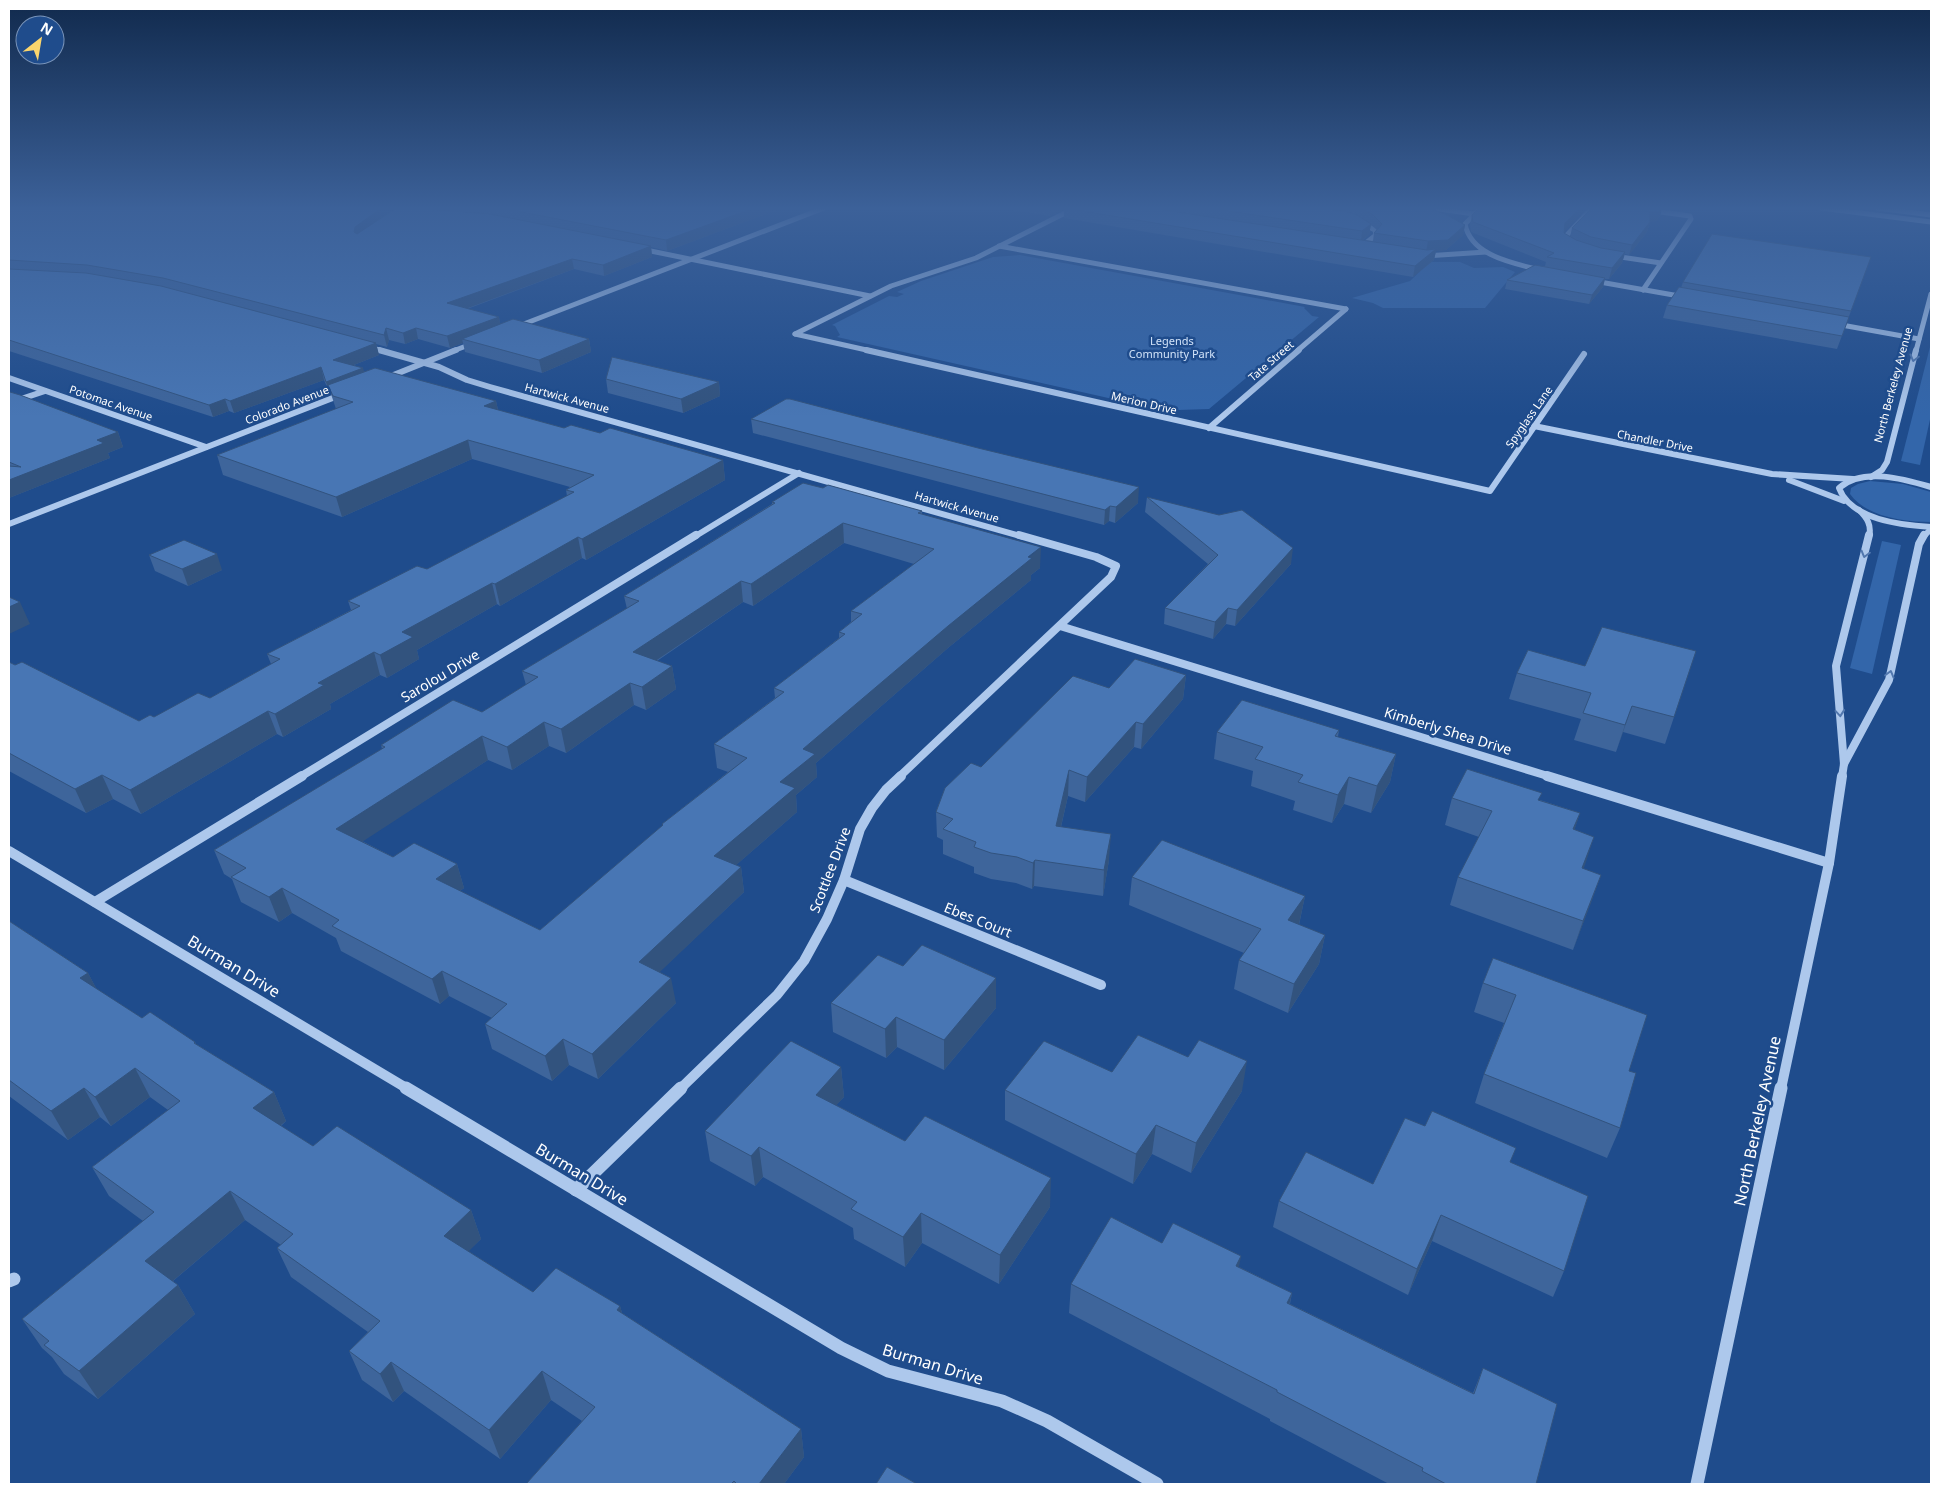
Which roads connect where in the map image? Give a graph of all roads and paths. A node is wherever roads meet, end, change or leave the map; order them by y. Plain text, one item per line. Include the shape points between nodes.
1 (642, 278) edge
2 (781, 278) edge
3 (912, 278) edge
4 (1173, 278) edge
5 (1652, 278) edge
6 (1587, 280) edge
7 (1643, 290) junction
8 (1931, 294) edge
9 (870, 296) junction
10 (1691, 298) edge
11 (1346, 309) joint
12 (1833, 324) edge
13 (507, 330) edge
14 (1919, 339) junction
15 (480, 341) edge
16 (356, 344) edge
17 (1584, 354) dead end
18 (425, 362) junction
19 (9, 378) edge
20 (380, 380) edge
21 (352, 390) edge
22 (45, 391) junction
23 (9, 403) edge
24 (1534, 426) junction
25 (1209, 428) junction
26 (206, 447) junction
27 (799, 473) junction
28 (1772, 474) junction
29 (1871, 477) junction
30 (1853, 479) junction
31 (1931, 488) edge
32 (1490, 491) joint
33 (1847, 502) junction
34 (1860, 510) junction
35 (9, 524) edge
36 (1931, 528) edge
37 (1116, 566) joint
38 (1060, 626) junction
39 (1844, 764) junction
40 (9, 851) edge
41 (1829, 863) junction
42 (844, 880) junction
43 (95, 902) junction
44 (1101, 985) dead end
45 (576, 1190) junction
46 (1157, 1484) edge
47 (1697, 1484) edge

1 - 13 street
2 - 9 street
3 - 9 street
4 - 11 street
5 - 7 street
6 - 7 street
7 - 10 street
8 - 14 street, North Berkeley Avenue
9 - 25 street, Merion Drive via 795,334
11 - 25 street, Tate Street
12 - 14 street
14 -> 29 street, North Berkeley Avenue via 1887,462
15 - 18 street
16 - 18 street, Hartwick Avenue
17 - 24 street, Spyglass Lane
18 - 20 street
18 - 27 street, Hartwick Avenue via 490,387
19 - 22 street, Potomac Avenue
21 - 26 street, Colorado Avenue
22 - 23 street
22 - 26 street, Potomac Avenue
24 - 28 street, Chandler Drive
24 - 32 street, Spyglass Lane
25 - 32 street, Merion Drive
26 - 35 street, Colorado Avenue
27 - 37 street, Hartwick Avenue via 1096,557
27 - 43 street, Sarolou Drive
28 - 30 street, Chandler Drive
28 - 33 street, Chandler Drive
29 - 30 street, Chandler Drive
29 - 31 street, Chandler Drive via 1899,479
30 - 33 street via 1839,488
33 - 34 street, Chandler Drive
34 - 36 street, Chandler Drive via 1895,522
34 -> 39 street, North Berkeley Avenue via 1871,529 1836,666
39 -> 36 street, North Berkeley Avenue via 1889,680 1919,544
37 - 38 street, Scottlee Drive via 1111,577
38 - 41 street, Kimberly Shea Drive
38 - 42 street, Scottlee Drive via 886,790 860,829
39 - 41 street, North Berkeley Avenue
40 - 43 street, Burman Drive
41 - 47 street, North Berkeley Avenue
42 - 44 street, Ebes Court
42 - 45 street, Scottlee Drive via 804,961 777,995
43 - 45 street, Burman Drive
45 - 46 street, Burman Drive via 841,1348 888,1371 1011,1405 1047,1421

